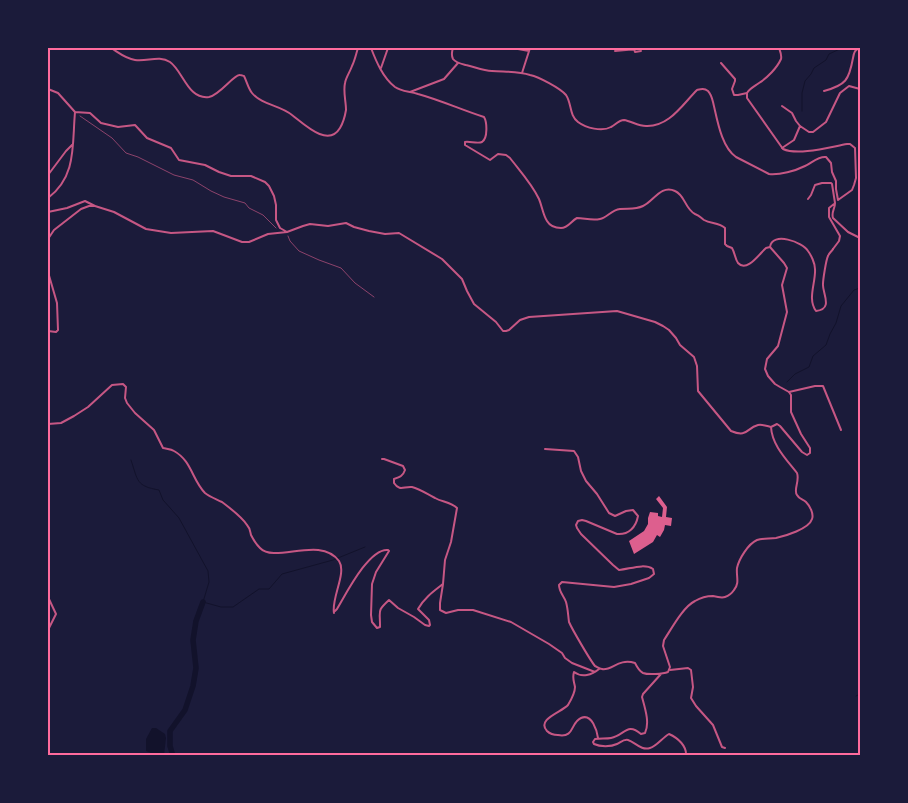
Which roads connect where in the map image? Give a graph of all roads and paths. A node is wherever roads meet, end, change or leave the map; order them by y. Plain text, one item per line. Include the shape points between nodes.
1 (111, 48) edge
2 (358, 48) edge
3 (371, 48) edge
4 (388, 48) edge
5 (453, 48) edge
6 (530, 48) edge
7 (640, 48) edge
8 (779, 48) edge
9 (859, 48) edge
10 (518, 49) dead end
11 (634, 49) junction
12 (529, 51) junction
13 (615, 51) dead end
14 (641, 52) dead end
15 (459, 63) junction
16 (721, 63) dead end
17 (381, 68) junction
18 (522, 73) junction
19 (860, 89) edge
20 (48, 90) edge
21 (824, 91) dead end
22 (410, 92) junction
23 (747, 93) junction
24 (782, 106) dead end
25 (75, 112) junction
26 (800, 126) junction
27 (73, 144) junction
28 (782, 148) junction
29 (856, 164) junction
30 (860, 164) edge
31 (48, 175) edge
32 (48, 198) edge
33 (808, 199) dead end
34 (838, 200) junction
35 (835, 203) junction
36 (94, 206) junction
37 (48, 212) edge
38 (278, 230) dead end
39 (287, 232) junction
40 (860, 238) edge
41 (48, 239) edge
42 (770, 247) junction
43 (48, 272) edge
44 (374, 297) dead end
45 (48, 331) edge
46 (790, 392) junction
47 (48, 424) edge
48 (771, 427) junction
49 (841, 430) dead end
50 (545, 449) dead end
51 (382, 460) dead end
52 (443, 584) junction
53 (48, 597) edge
54 (48, 630) edge
55 (599, 669) junction
56 (669, 670) junction
57 (595, 672) junction
58 (662, 674) junction
59 (598, 738) junction
60 (725, 748) dead end
61 (686, 756) edge

1 - 2 street via 136,61 155,58 168,61 191,90 206,97 215,95 237,76 244,76 257,98 283,109 309,128 328,136 336,133 342,125 346,112 344,84
3 - 17 street
4 - 17 street
5 - 15 street via 453,58
6 - 12 street
7 - 11 street
8 - 23 street via 781,59 774,70
9 - 21 street via 854,52 850,74 844,83
10 - 12 street
11 - 13 street
11 - 14 street
12 - 18 street
15 - 18 street via 489,71
15 - 22 street via 444,79
16 - 23 street via 735,79 734,94
17 - 22 street via 396,88
18 - 34 street via 560,90 566,95 572,116 578,122 601,129 624,120 644,126 663,123 697,90 706,90 710,92 719,128 732,154 769,174 803,167 826,157 831,163
19 - 26 street via 849,86 840,93 826,122 813,132
20 - 25 street via 58,93
22 - 42 street via 484,117 487,123 482,142 467,141 465,144 490,160 498,154 510,158 539,199 550,225 563,228 577,218 600,219 614,210 635,209 659,193 671,190 679,194 695,214 725,228 725,244 732,248 742,266 751,263
23 - 28 street via 747,98
24 - 26 street via 792,112
25 - 27 street
25 - 38 path via 112,138 126,153 224,197 245,203
25 - 39 street via 90,114 102,123 118,128 135,125 147,138 171,148 179,160 205,165 231,176 261,179 274,196 276,220
26 - 28 street via 794,140
27 - 31 street
27 - 32 street via 66,177
28 - 29 street via 790,152 850,144 855,148
29 - 30 street
29 - 34 street via 852,190
33 - 35 street via 815,184 828,183 832,184
34 - 35 street
35 - 40 street via 833,218
35 - 42 street via 828,213 840,236 828,256 822,286 827,300 821,310 814,308 815,269 805,246 782,239 773,240
36 - 37 street via 86,200
36 - 39 street via 114,212 146,229 171,233 214,231 249,242 268,234
36 - 41 street via 75,213
39 - 44 path via 299,251 341,268
39 - 48 street via 310,224 346,223 369,231 399,233 444,260 462,279 474,304 503,331 529,317 617,311 655,322 669,330 694,357 698,391 731,431 742,434 758,425
42 - 46 street via 787,268 782,285 787,312 778,346 767,359 765,369 775,384
43 - 45 street via 57,302 58,330
46 - 48 street via 791,412 810,453 802,452 780,426
46 - 49 street via 823,386
47 - 52 street via 61,423 112,385 124,384 125,398 135,413 154,430 164,448 173,450 187,461 206,494 244,521 260,549 271,554 320,550 338,560 341,568 333,602 334,613 364,566 384,549 389,551 372,584 371,615 377,628 380,627 380,609 389,600 429,626 431,623 418,609
48 - 56 street via 772,438 797,473 796,493 811,509 812,520 803,529 754,542 738,564 738,582 732,593 724,597 702,598 688,606 663,643
50 - 55 street via 574,451 586,481 609,513 615,516 632,510 638,516 635,526 622,534 578,521 576,524 581,534 619,570 644,566 650,567 654,574 614,587 565,582 559,585 571,626
51 - 52 street via 403,466 402,477 394,479 396,487 421,490 457,508
52 - 57 street via 442,612 472,610 511,622 549,644 572,663
53 - 54 street via 56,614
55 - 57 street
55 - 58 street via 631,662 643,673
56 - 58 street
56 - 60 street via 691,670 691,698
57 - 59 street via 586,676 574,672 572,698 564,709 546,719 544,727 550,733 567,735 577,721 586,718 594,725
58 - 59 street via 644,691 645,733 630,728 611,738
59 - 61 street via 593,742 596,746 615,745 628,740 647,749 669,734 684,746

